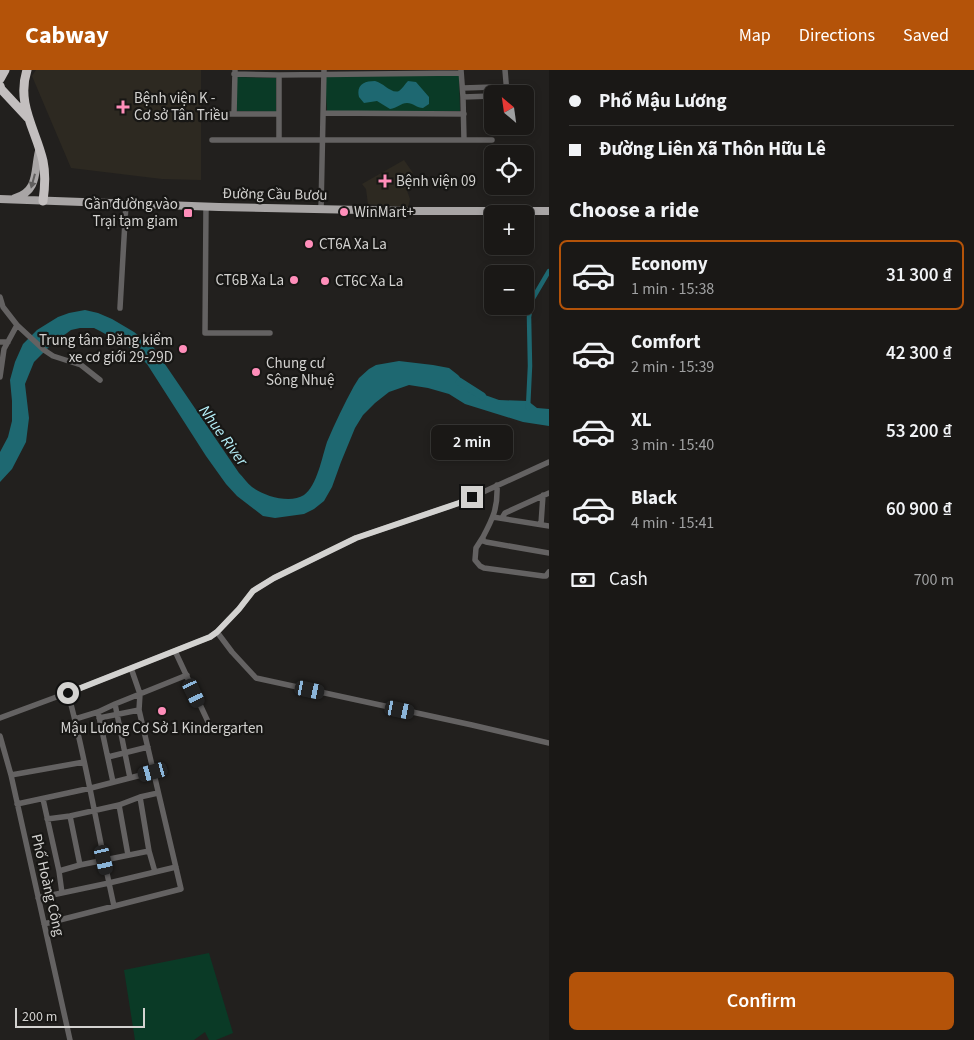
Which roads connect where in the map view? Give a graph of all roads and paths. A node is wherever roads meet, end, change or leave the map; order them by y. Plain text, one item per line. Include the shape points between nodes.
1 (6, 70) edge
2 (27, 70) edge
3 (505, 70) edge
4 (234, 72) edge
5 (324, 72) edge
6 (461, 72) edge
7 (279, 75) junction
8 (0, 80) edge
9 (23, 84) junction
10 (506, 85) edge
11 (0, 86) edge
12 (484, 87) edge
13 (463, 88) junction
14 (484, 95) edge
15 (463, 97) junction
16 (212, 114) dead end
17 (234, 114) junction
18 (279, 114) junction
19 (323, 114) junction
20 (464, 114) junction
21 (28, 118) junction
22 (212, 140) dead end
23 (279, 140) junction
24 (322, 140) junction
25 (464, 140) junction
26 (492, 140) dead end
27 (39, 150) junction
28 (0, 199) edge
29 (11, 199) junction
30 (44, 201) junction
31 (126, 204) junction
32 (206, 207) junction
33 (321, 209) junction
34 (549, 211) edge
35 (0, 297) edge
36 (120, 308) dead end
37 (17, 325) junction
38 (270, 333) dead end
39 (0, 342) edge
40 (8, 342) junction
41 (2, 349) edge
42 (0, 378) edge
43 (100, 380) dead end
44 (549, 462) edge
45 (497, 485) junction
46 (546, 494) edge
47 (493, 517) junction
48 (502, 518) junction
49 (541, 524) junction
50 (549, 526) edge
51 (483, 537) junction
52 (549, 553) edge
53 (549, 572) edge
54 (217, 632) junction
55 (175, 651) junction
56 (131, 668) junction
57 (187, 675) junction
58 (68, 693) junction
59 (140, 694) junction
60 (115, 704) junction
61 (139, 710) junction
62 (99, 715) junction
63 (117, 715) junction
64 (0, 718) edge
65 (75, 719) junction
66 (210, 726) dead end
67 (0, 736) edge
68 (549, 743) edge
69 (148, 747) junction
70 (125, 754) junction
71 (108, 757) junction
72 (84, 762) junction
73 (153, 772) junction
74 (11, 775) junction
75 (130, 778) junction
76 (113, 782) junction
77 (90, 788) junction
78 (158, 793) junction
79 (140, 797) junction
80 (43, 799) junction
81 (17, 804) junction
82 (119, 805) junction
83 (94, 810) junction
84 (70, 816) junction
85 (48, 819) junction
86 (149, 850) junction
87 (128, 855) junction
88 (104, 860) junction
89 (80, 865) junction
90 (176, 867) junction
91 (59, 871) junction
92 (155, 872) junction
93 (109, 883) junction
94 (62, 893) junction
95 (38, 898) junction
96 (114, 906) junction
97 (44, 924) junction
98 (70, 1040) edge

1 - 8 highway
2 - 9 highway
3 - 10 street
4 - 7 street
4 - 17 street
5 - 6 street
5 - 7 street
5 - 19 street
6 - 13 street
7 - 18 street
8 - 9 highway via 14,92
9 - 21 highway
11 - 21 highway
12 - 13 street
13 - 15 street
14 - 15 street
15 - 20 street
16 - 17 street
17 - 18 street
18 - 23 street
19 - 20 street
19 - 24 street
20 - 25 street
21 - 27 highway
22 - 23 street
23 - 24 street
24 - 25 street
24 - 33 street
25 - 26 street
27 -> 29 main road via 32,187 23,196
27 - 30 highway via 46,181
28 - 29 main road, Đường Cầu Bươu
29 - 30 main road, Đường Cầu Bươu
30 - 31 main road, Đường Cầu Bươu
31 - 32 main road, Đường Cầu Bươu
31 - 36 street
32 - 33 main road, Đường Cầu Bươu
32 - 38 street via 205,332
33 - 34 main road, Đường Cầu Bươu
35 - 37 street
37 - 40 street
37 - 43 street via 53,356 81,366
39 - 40 street
40 - 41 street
41 - 42 street
44 - 45 street
45 - 47 street via 498,500
45 - 54 street via 459,503 356,538 274,578 253,591
46 - 48 street via 505,513
46 - 49 street
47 - 48 street
47 - 51 street
48 - 49 street
49 - 50 street
51 - 52 street via 486,542
51 - 53 street via 476,548 475,560 480,566 544,576
54 - 55 street
54 - 68 street via 256,678
55 - 56 street
55 - 57 street
56 - 58 street
56 - 59 street
57 - 59 street
57 - 66 street
58 - 64 street
58 - 65 street
59 - 60 street
59 - 61 street
60 - 62 street
60 - 63 street
61 - 63 street
61 - 69 street
62 - 63 street
62 - 65 street
62 - 71 street
63 - 70 street
65 - 72 street
67 - 74 street, Phố Hoàng Công
69 - 70 street
69 - 73 street
70 - 71 street
70 - 75 street
71 - 76 street
72 - 74 street
72 - 77 street
73 - 75 street
73 - 78 street
74 - 81 street, Phố Hoàng Công
75 - 76 street
76 - 77 street
77 - 80 street
77 - 83 street
78 - 79 street
78 - 90 street
79 - 82 street
79 - 86 street
80 - 81 street
80 - 85 street
81 - 95 street, Phố Hoàng Công
82 - 83 street
82 - 87 street
83 - 84 street
83 - 88 street
84 - 85 street
84 - 89 street
85 - 91 street
86 - 87 street
86 - 92 street
87 - 88 street
88 - 89 street
88 - 93 street
89 - 91 street
90 - 92 street
90 - 96 street via 181,889
91 - 94 street
92 - 93 street
93 - 94 street
93 - 96 street
94 - 95 street
95 - 97 street, Phố Hoàng Công
96 - 97 street
97 - 98 street, Phố Hoàng Công

